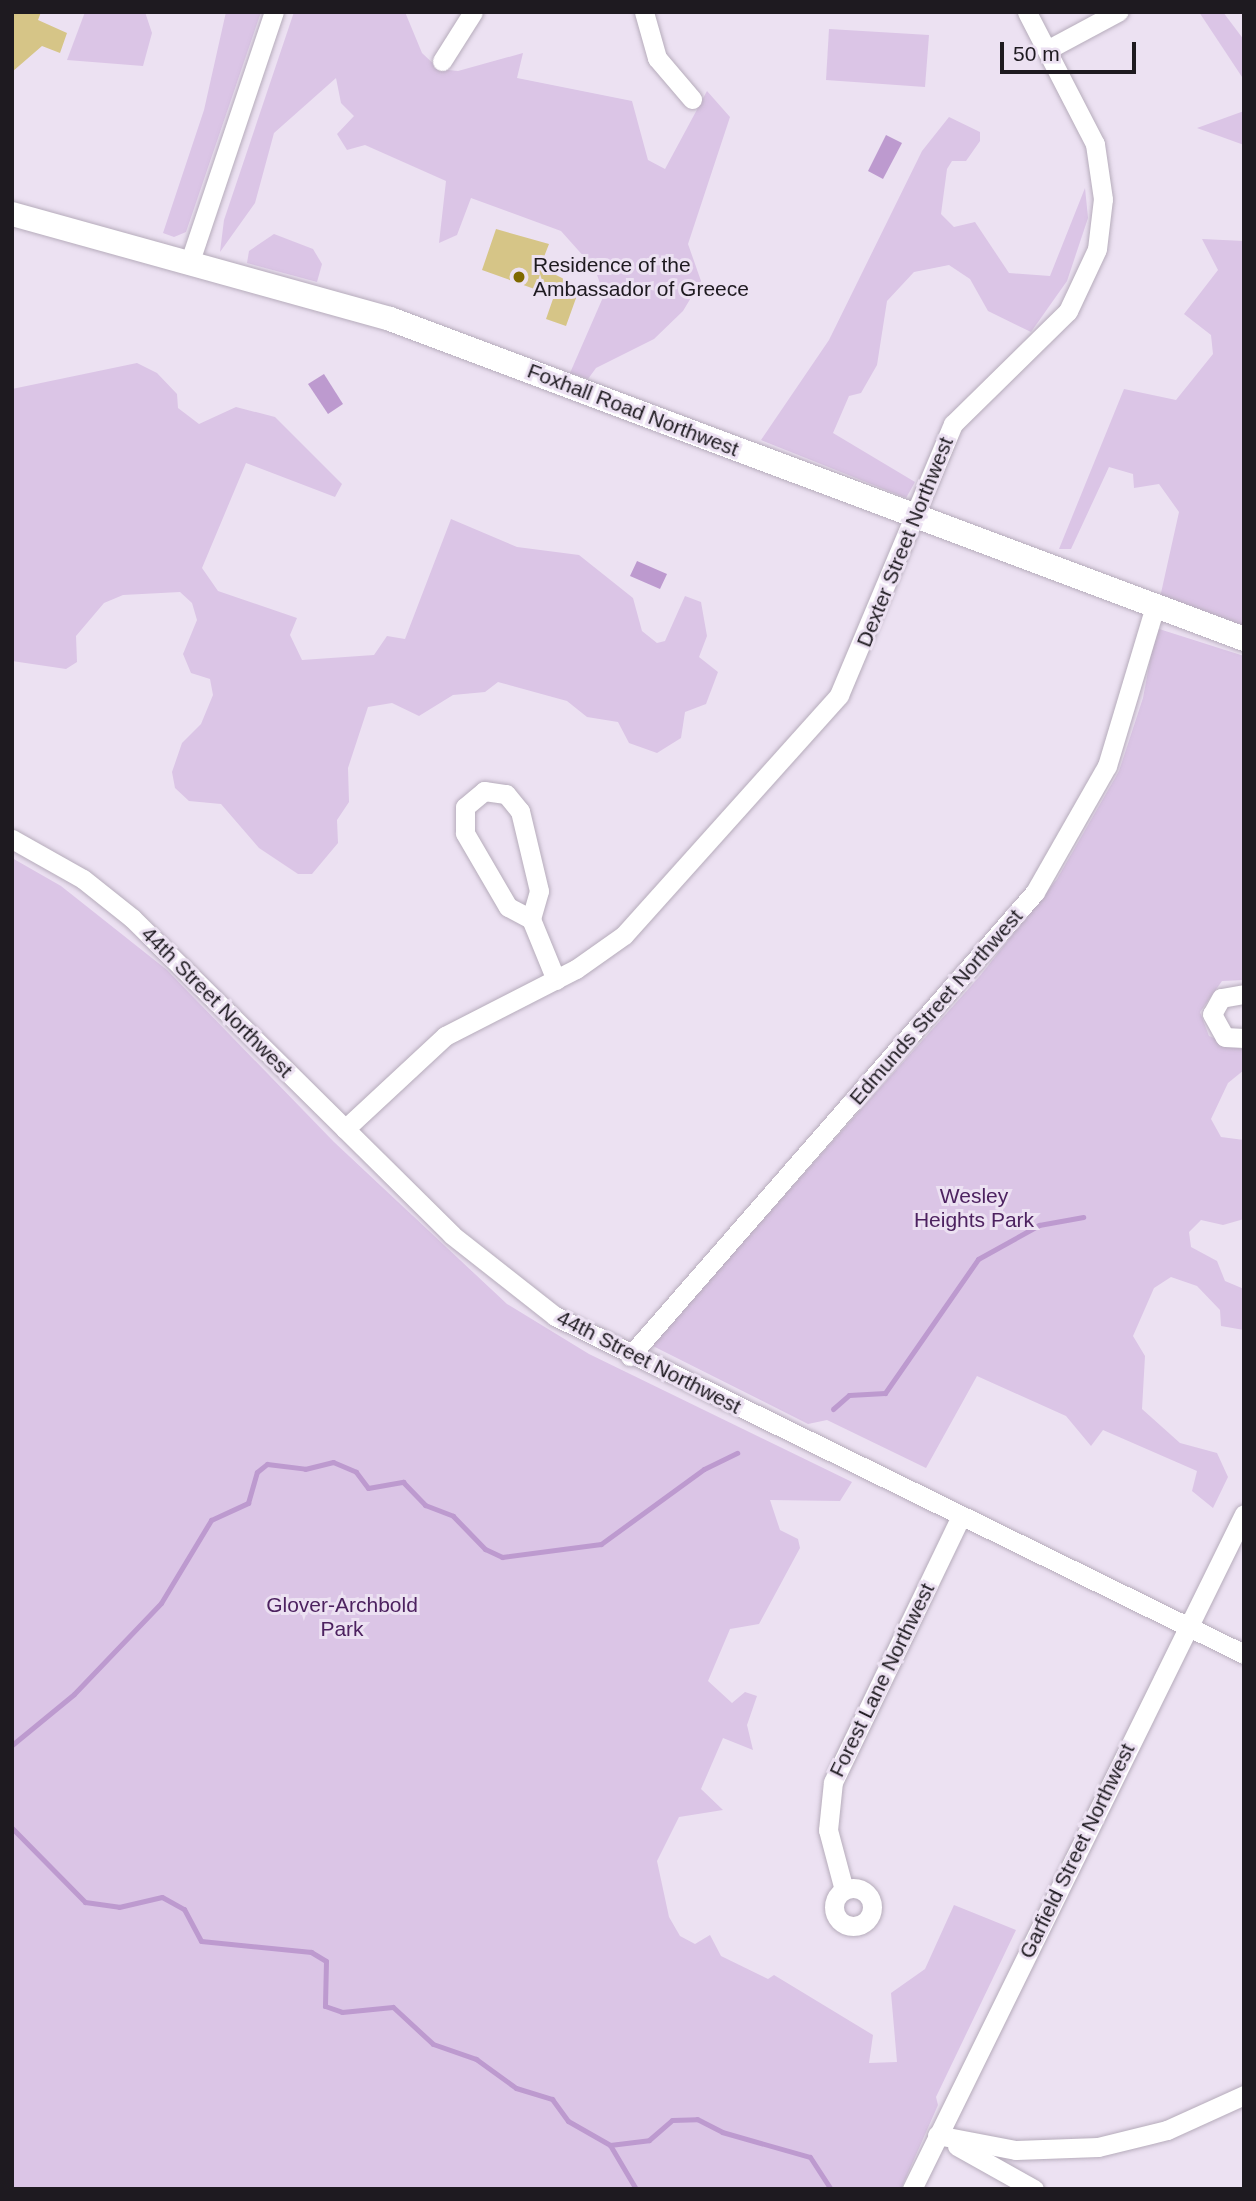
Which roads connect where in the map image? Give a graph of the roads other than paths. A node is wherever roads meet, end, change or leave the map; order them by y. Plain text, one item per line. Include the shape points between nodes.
1 (274, 12) edge
2 (473, 12) edge
3 (644, 12) edge
4 (1027, 12) edge
5 (1118, 12) edge
6 (1046, 50) junction
7 (442, 61) dead end
8 (692, 99) dead end
9 (12, 214) edge
10 (190, 261) junction
11 (914, 516) junction
12 (1155, 606) junction
13 (1244, 639) edge
14 (12, 839) edge
15 (531, 919) junction
16 (556, 980) junction
17 (1244, 994) edge
18 (1244, 1038) edge
19 (345, 1129) junction
20 (630, 1356) junction
21 (1244, 1514) edge
22 (961, 1516) junction
23 (1188, 1626) junction
24 (1244, 1654) edge
25 (845, 1890) dead end
26 (1244, 2095) edge
27 (937, 2135) junction
28 (912, 2189) edge
29 (1034, 2189) edge

1 - 10 street
2 - 7 street
3 - 8 street via 657,58
4 - 6 street, Dexter Street Northwest
5 - 6 street
6 - 11 street, Dexter Street Northwest via 1099,160 1103,208 1097,249 1068,311 953,424
9 - 10 main road, Foxhall Road Northwest
10 - 11 main road, Foxhall Road Northwest via 390,319
11 - 12 main road, Foxhall Road Northwest
11 - 16 street, Dexter Street Northwest via 864,646 829,710 644,917
12 - 13 main road, Foxhall Road Northwest
12 - 20 street, Edmunds Street Northwest via 1107,766 1035,892
14 - 19 street, 44th Street Northwest via 124,911
15 - 15 street via 539,891 520,811 506,794 484,791 465,807 466,833 508,907
15 - 16 street
16 - 19 street, Dexter Street Northwest via 445,1036
17 - 18 street via 1221,998 1212,1014 1225,1037
19 - 20 street, 44th Street Northwest via 494,1271 555,1316
20 - 22 street, 44th Street Northwest
21 - 23 street, Garfield Street Northwest
22 - 23 street, 44th Street Northwest
22 - 25 street, Forest Lane Northwest via 833,1782 828,1830
23 - 24 street, 44th Street Northwest
23 - 27 street, Garfield Street Northwest
26 - 27 street via 1167,2130 1098,2147 1016,2150
27 - 28 street, Garfield Street Northwest
27 - 29 street

